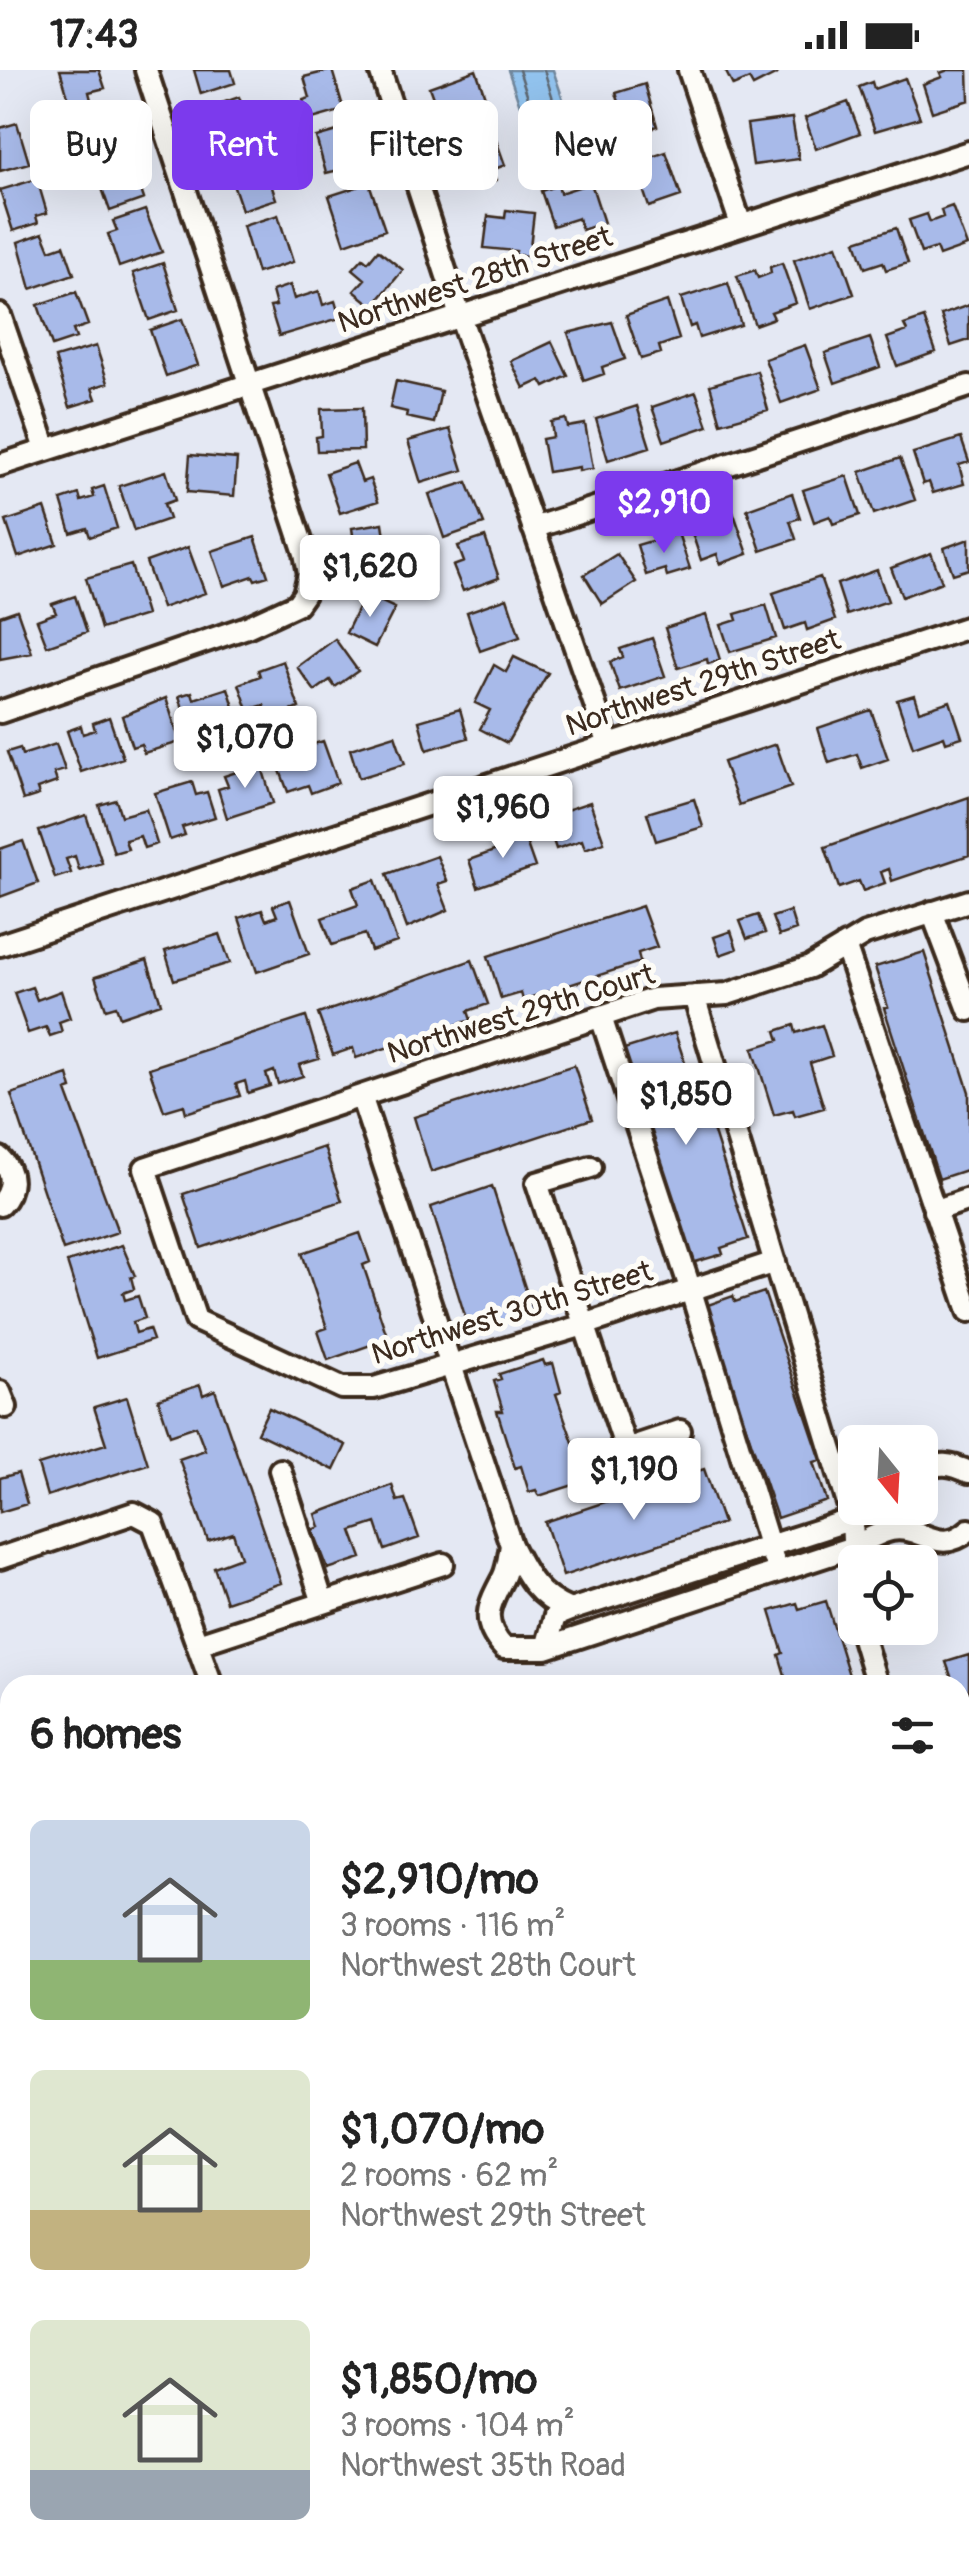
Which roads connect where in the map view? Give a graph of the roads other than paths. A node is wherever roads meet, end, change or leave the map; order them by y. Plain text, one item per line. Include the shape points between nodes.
1 (146, 70) edge
2 (380, 70) edge
3 (690, 70) edge
4 (969, 152) edge
5 (741, 225) junction
6 (0, 315) edge
7 (460, 316) junction
8 (250, 385) junction
9 (969, 386) edge
10 (46, 450) junction
11 (0, 465) edge
12 (533, 528) junction
13 (969, 627) edge
14 (0, 712) edge
15 (609, 745) junction
16 (969, 901) edge
17 (932, 912) junction
18 (0, 944) edge
19 (846, 946) junction
20 (694, 996) junction
21 (969, 1010) edge
22 (601, 1016) junction
23 (361, 1096) junction
24 (0, 1158) edge
25 (591, 1167) dead end
26 (145, 1168) joint
27 (969, 1199) edge
28 (0, 1205) edge
29 (934, 1211) junction
30 (775, 1262) junction
31 (691, 1290) junction
32 (969, 1311) edge
33 (584, 1325) junction
34 (451, 1367) junction
35 (680, 1431) dead end
36 (938, 1465) edge
37 (280, 1470) dead end
38 (838, 1471) edge
39 (969, 1472) edge
40 (838, 1522) edge
41 (969, 1530) edge
42 (511, 1545) junction
43 (767, 1545) junction
44 (854, 1545) edge
45 (838, 1551) edge
46 (0, 1558) edge
47 (443, 1564) dead end
48 (779, 1571) junction
49 (323, 1603) junction
50 (570, 1610) junction
51 (198, 1644) junction
52 (865, 1645) edge
53 (546, 1648) junction
54 (209, 1675) edge
55 (874, 1675) edge

1 - 8 street
2 - 7 street
3 - 5 street
4 - 5 street, Northwest 28th Street
5 - 7 street, Northwest 28th Street
6 - 10 street
7 - 8 street, Northwest 28th Street
7 - 12 street
8 - 10 street, Northwest 28th Street
8 - 14 street via 305,554 309,574 297,604
9 - 12 street
10 - 11 street, Northwest 28th Street
12 - 15 street
13 - 15 street, Northwest 29th Street
15 - 18 street, Northwest 29th Street
16 - 17 street, Northwest 29th Court
17 - 19 street, Northwest 29th Court
17 - 21 street
19 - 20 street, Northwest 29th Court via 810,966 726,994
19 - 29 street
20 - 22 street, Northwest 29th Court via 653,999
20 - 30 street
22 - 23 street, Northwest 29th Court
22 - 31 street
23 - 26 street, Northwest 29th Court
23 - 34 street
24 - 28 street via 12,1184
25 - 33 street via 537,1183
26 - 34 street, Northwest 30th Street via 196,1320 342,1388 374,1388
27 - 29 street
29 - 32 street
30 - 31 street, Northwest 30th Street
30 - 38 street
31 - 33 street, Northwest 30th Street
31 - 43 street
33 - 34 street, Northwest 30th Street
33 - 35 street via 626,1448
34 - 42 street
36 - 39 street
37 - 49 street
40 - 43 street
41 - 44 street via 939,1541 893,1529
42 - 50 street via 530,1583
42 - 53 street via 488,1608 494,1637 504,1648
43 - 48 street
43 - 50 street
45 - 48 street
46 - 51 street via 134,1513 153,1524
47 - 49 street
48 - 53 street
49 - 51 street
50 - 53 street via 555,1616
51 - 54 street
52 - 55 street

